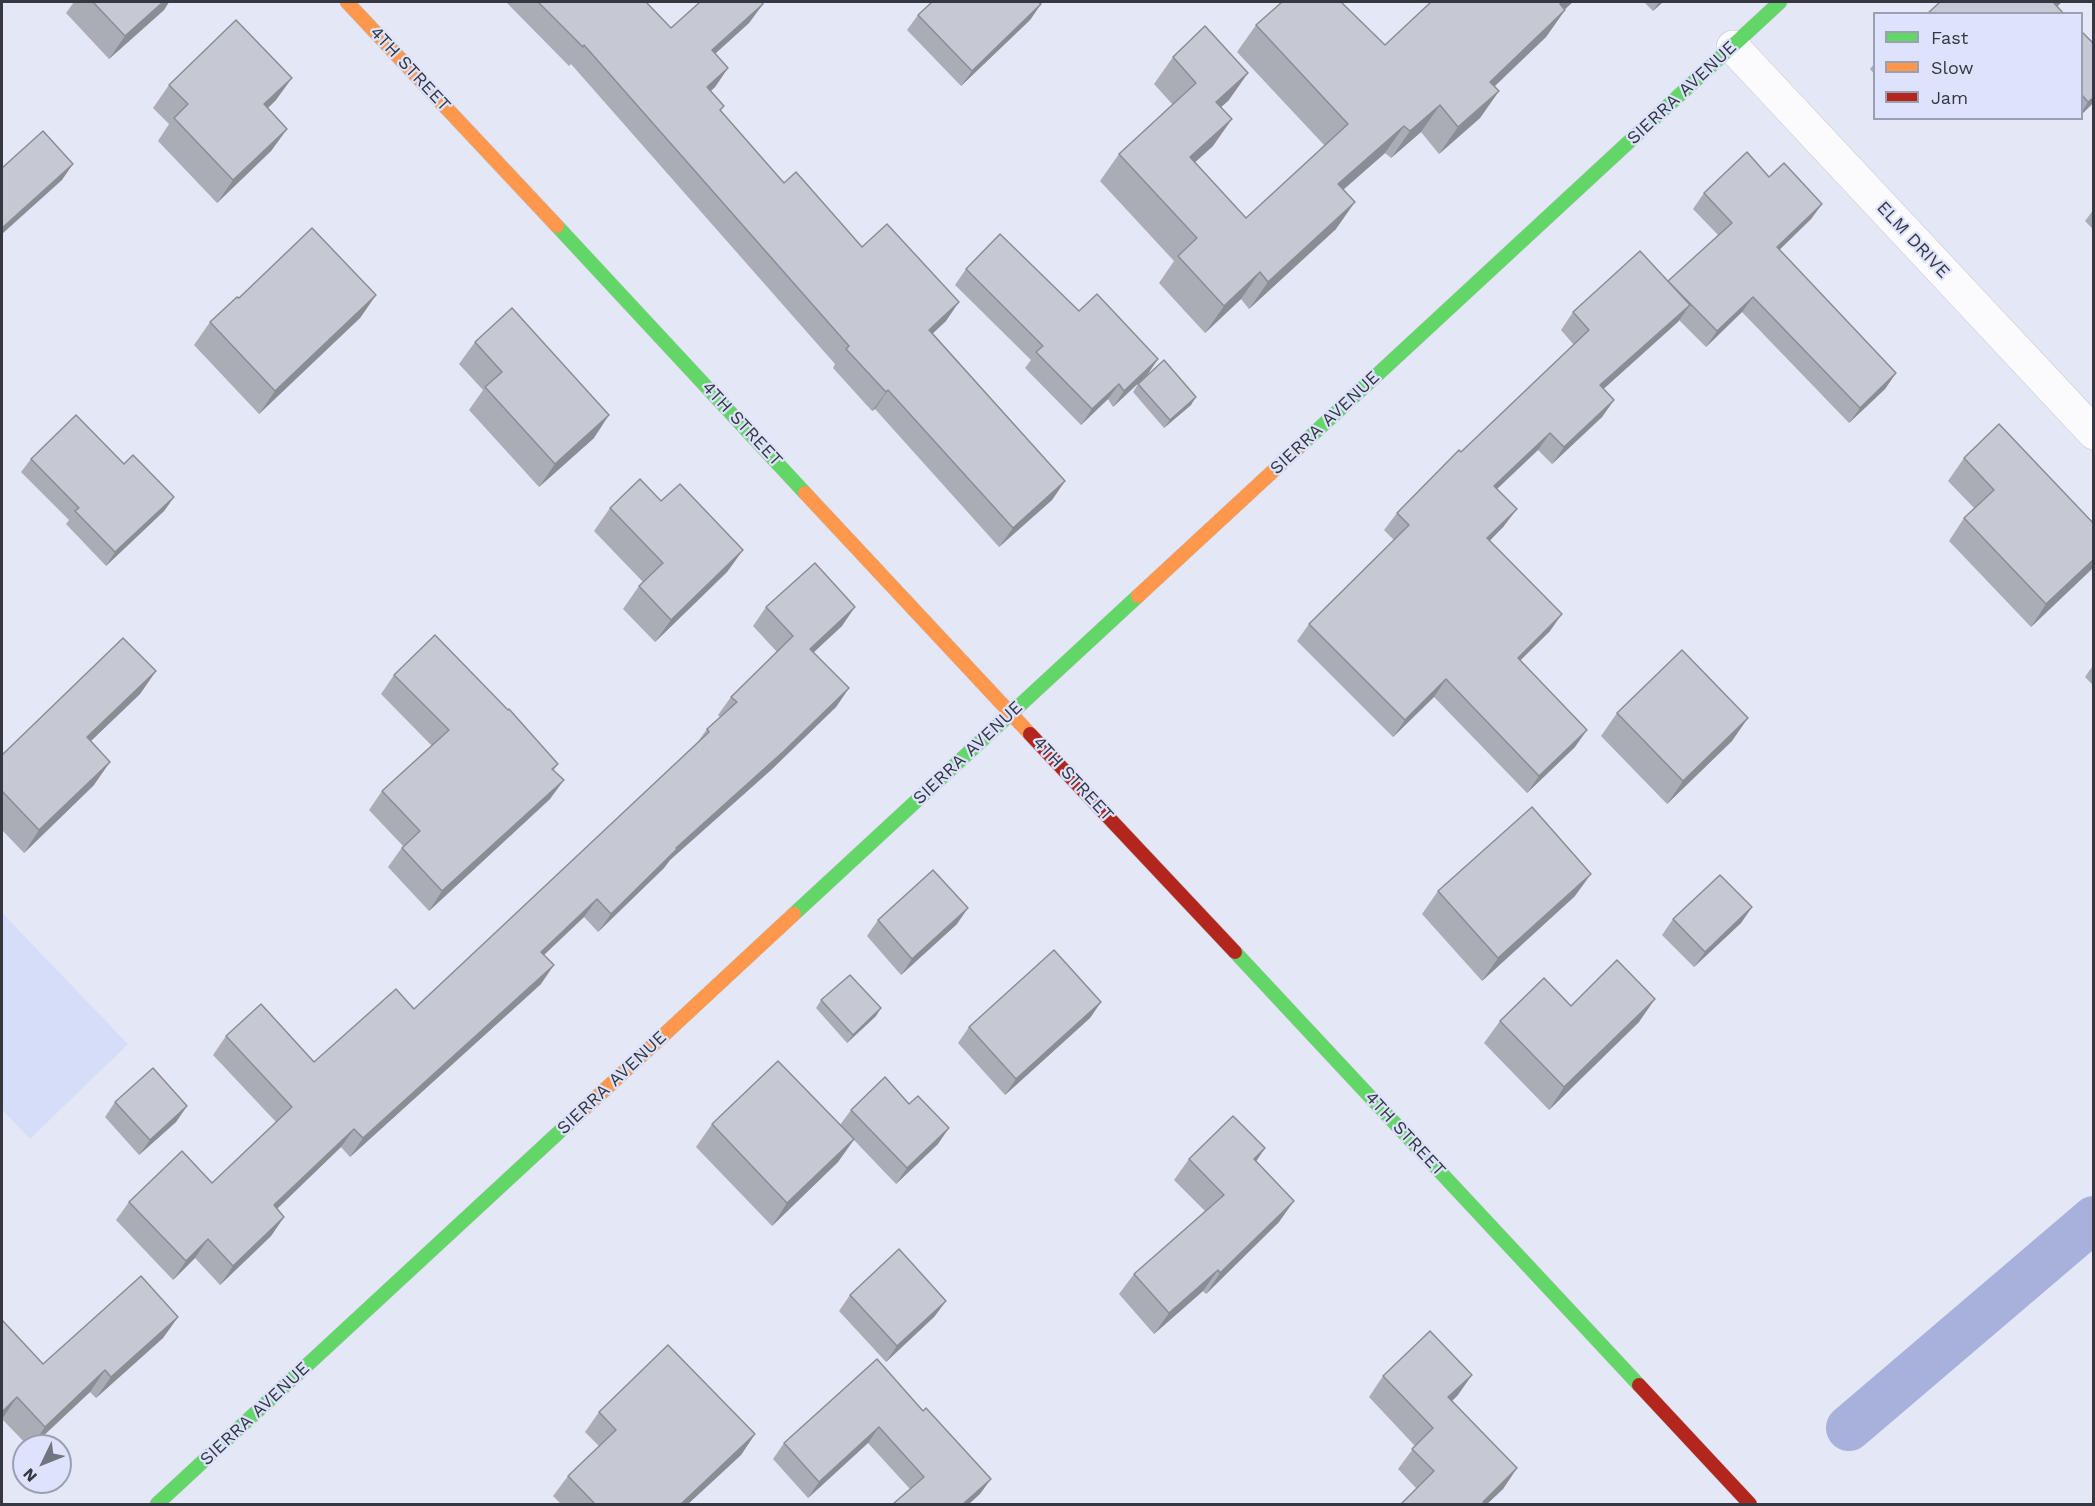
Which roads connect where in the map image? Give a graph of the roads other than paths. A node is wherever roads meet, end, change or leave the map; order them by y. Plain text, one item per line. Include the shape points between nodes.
1 (346, 2) edge
2 (1780, 2) edge
3 (1733, 47) junction
4 (2094, 433) edge
5 (1012, 713) junction
6 (157, 1504) edge
7 (1750, 1504) edge

1 - 5 street, 4TH STREET
2 - 3 street, SIERRA AVENUE
3 - 4 street, ELM DRIVE
3 - 5 street, SIERRA AVENUE
5 - 6 street, SIERRA AVENUE
5 - 7 street, 4TH STREET

